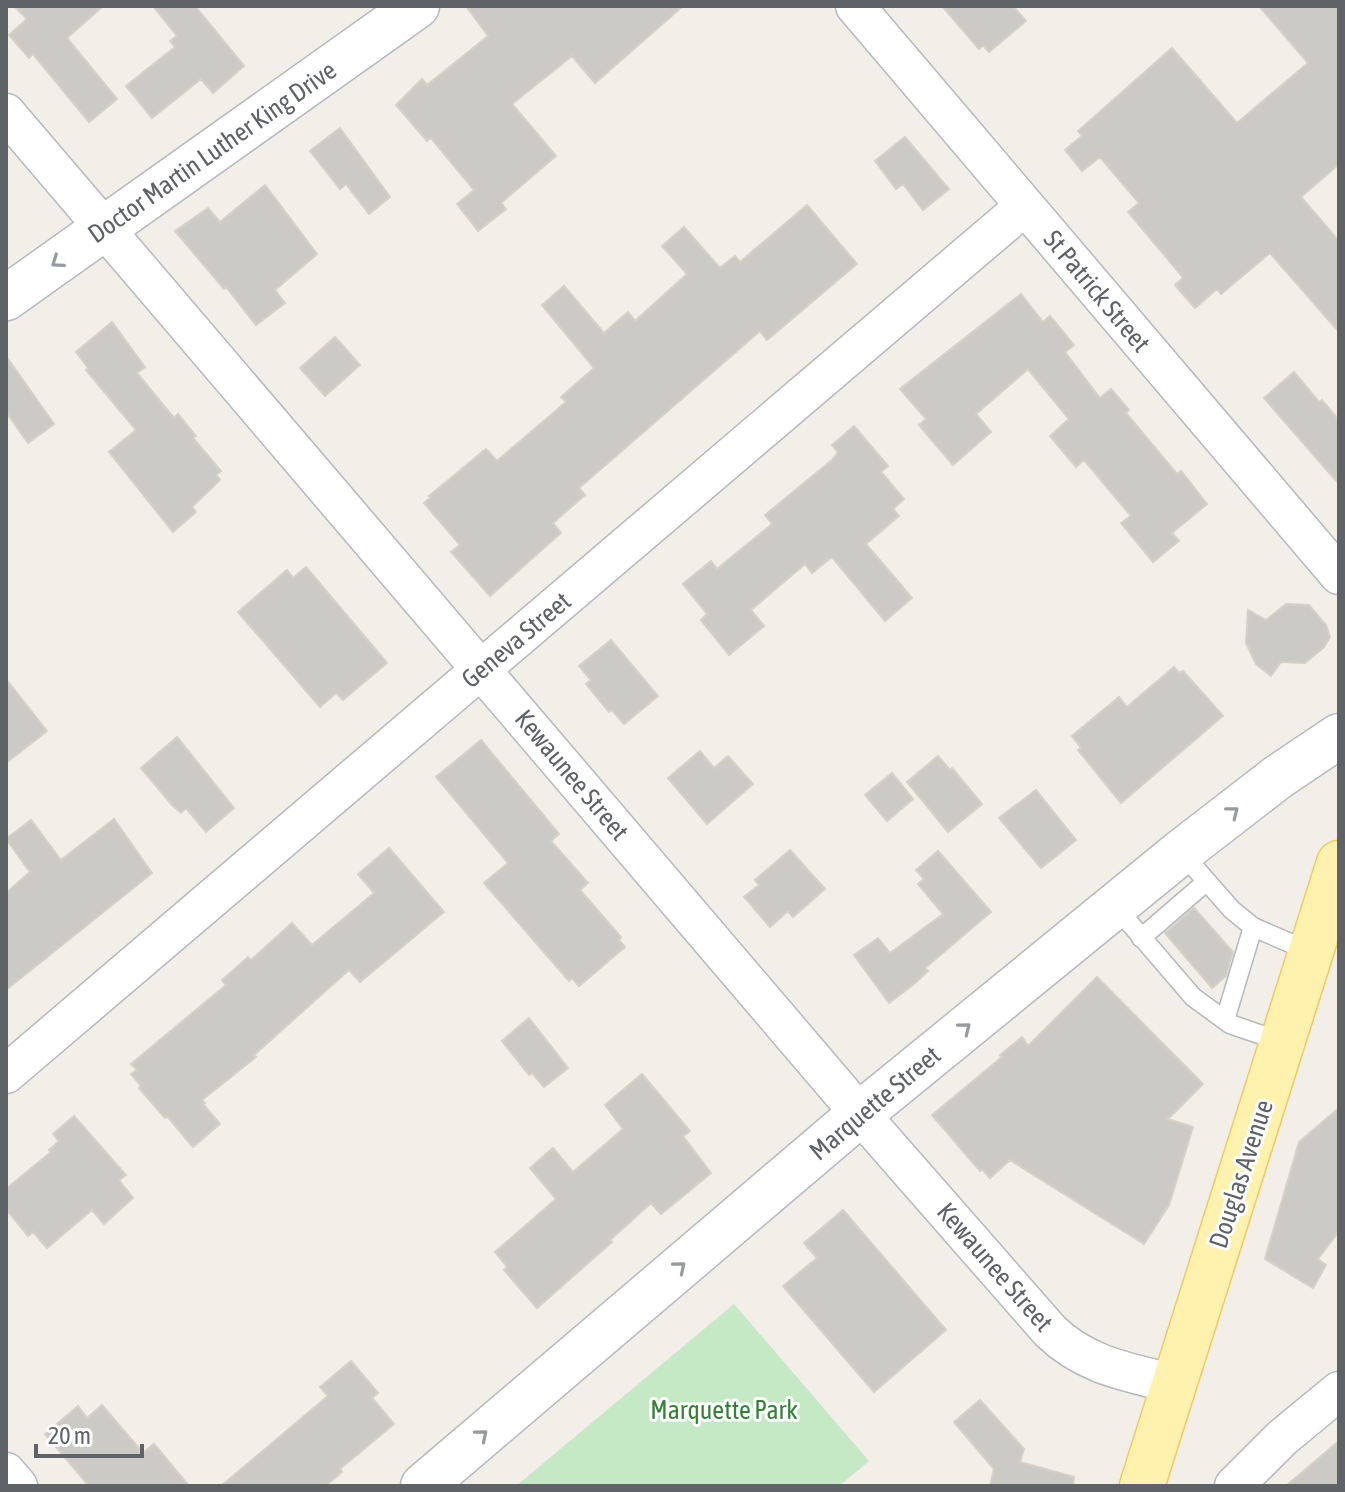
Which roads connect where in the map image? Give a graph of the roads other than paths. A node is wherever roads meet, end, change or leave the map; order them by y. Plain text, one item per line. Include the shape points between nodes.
1 (417, 6) edge
2 (855, 6) edge
3 (6, 113) edge
4 (1025, 206) junction
5 (105, 228) junction
6 (6, 298) edge
7 (1339, 575) edge
8 (482, 669) junction
9 (1339, 736) edge
10 (1339, 863) edge
11 (1194, 867) junction
12 (1128, 922) junction
13 (1253, 927) junction
14 (1311, 952) junction
15 (1225, 1020) junction
16 (1283, 1042) junction
17 (6, 1074) edge
18 (860, 1114) junction
19 (1175, 1384) junction
20 (1339, 1391) edge
21 (6, 1472) edge
22 (18, 1486) edge
23 (423, 1486) edge
24 (1142, 1486) edge
25 (1234, 1486) edge

1 - 5 street, Doctor Martin Luther King Drive
2 - 4 street, St Patrick Street
3 - 5 street, Kewaunee Street
4 - 7 street, St Patrick Street
4 - 8 street, Geneva Street
5 -> 6 street, Doctor Martin Luther King Drive
5 - 8 street, Kewaunee Street
8 - 17 street, Geneva Street
8 - 18 street, Kewaunee Street
11 -> 9 street, Marquette Street via 1278,777
10 - 14 main road, Douglas Avenue
11 - 12 street, Marquette Street
11 - 13 lane
12 - 15 lane via 1193,997
18 -> 12 street, Marquette Street
13 - 14 lane
13 - 15 lane
14 - 16 main road, Douglas Avenue
15 - 16 lane
16 - 19 main road, Douglas Avenue
18 - 19 street, Kewaunee Street via 1066,1346 1091,1361
23 -> 18 street, Marquette Street
19 - 24 main road, Douglas Avenue
20 - 25 street
21 - 22 street

